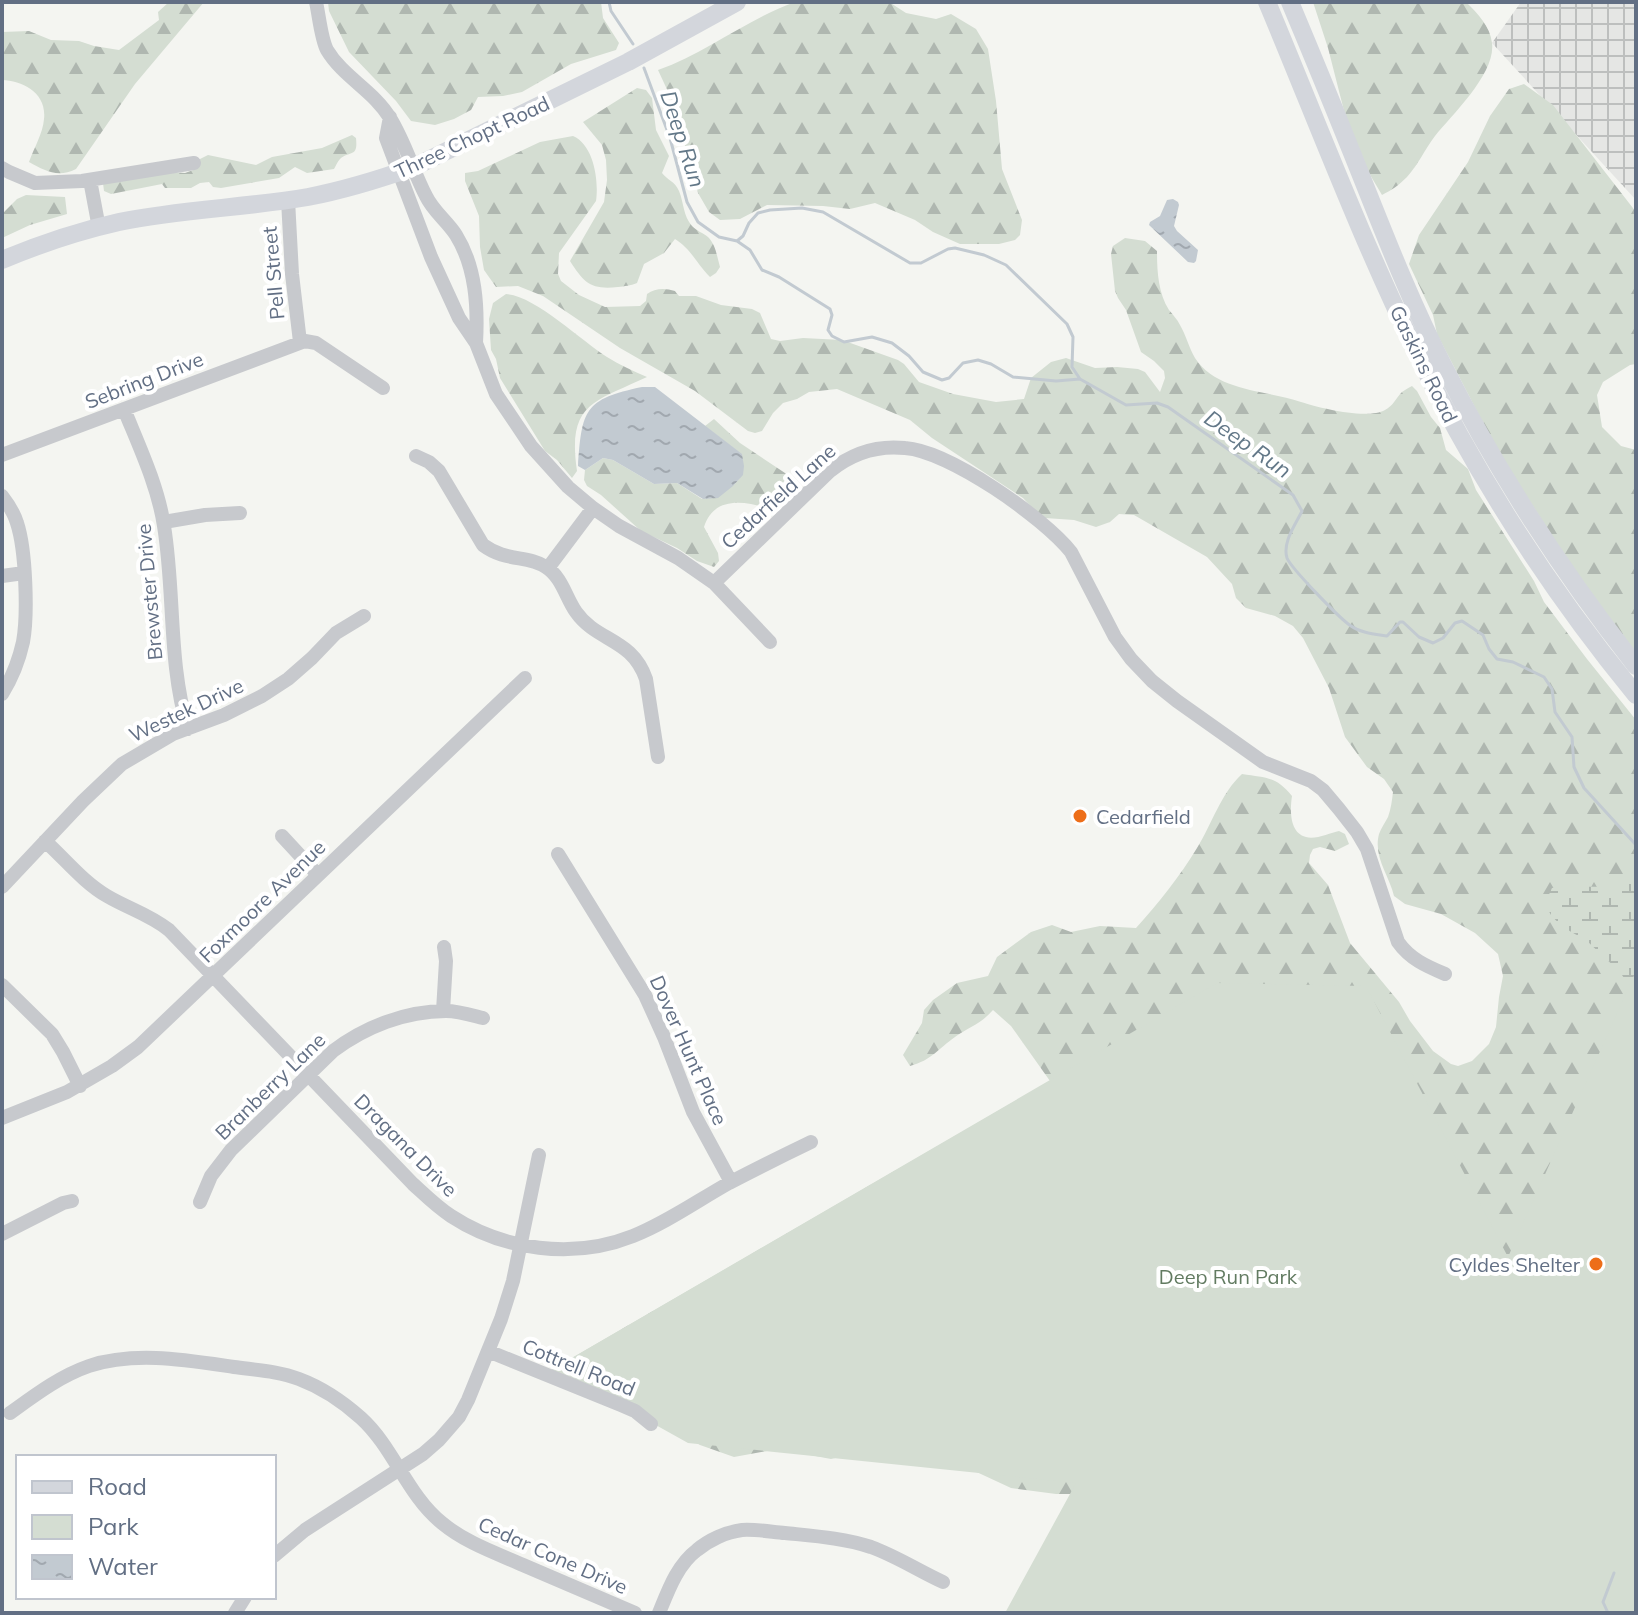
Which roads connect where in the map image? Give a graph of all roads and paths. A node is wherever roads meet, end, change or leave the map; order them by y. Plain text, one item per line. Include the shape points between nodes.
1 (316, 2) edge
2 (737, 2) edge
3 (1267, 2) edge
4 (1290, 2) edge
5 (194, 163) dead end
6 (2, 168) edge
7 (407, 169) junction
8 (90, 180) junction
9 (288, 200) junction
10 (99, 228) junction
11 (2, 260) edge
12 (474, 293) junction
13 (451, 299) junction
14 (300, 342) junction
15 (476, 343) junction
16 (383, 388) dead end
17 (124, 409) junction
18 (2, 455) edge
19 (416, 456) dead end
20 (2, 496) edge
21 (593, 508) junction
22 (240, 513) dead end
23 (164, 522) junction
24 (548, 568) junction
25 (24, 573) junction
26 (2, 576) edge
27 (714, 583) junction
28 (364, 616) dead end
29 (770, 642) dead end
30 (1636, 666) edge
31 (525, 678) dead end
32 (2, 694) edge
33 (1636, 695) edge
34 (188, 729) junction
35 (658, 757) dead end
36 (282, 836) dead end
37 (45, 841) junction
38 (558, 854) dead end
39 (318, 875) junction
40 (2, 887) edge
41 (444, 947) dead end
42 (1445, 974) dead end
43 (214, 976) junction
44 (2, 985) edge
45 (443, 1011) junction
46 (483, 1018) dead end
47 (308, 1075) junction
48 (80, 1086) junction
49 (2, 1118) edge
50 (811, 1142) dead end
51 (539, 1155) dead end
52 (731, 1182) junction
53 (72, 1201) dead end
54 (200, 1202) dead end
55 (2, 1234) edge
56 (520, 1245) junction
57 (488, 1351) junction
58 (10, 1413) dead end
59 (651, 1424) dead end
60 (399, 1469) junction
61 (276, 1554) edge
62 (943, 1582) dead end
63 (635, 1613) edge
64 (659, 1613) edge

1 - 7 street via 326,48 390,117
2 - 7 main road, Three Chopt Road via 628,62
3 - 33 main road, Gaskins Road via 1397,310 1449,415 1529,550
4 - 30 main road, Gaskins Road via 1442,363 1525,511
5 - 8 street
6 - 8 street via 35,183
7 - 9 main road, Three Chopt Road
7 - 12 street via 465,250
7 - 13 street via 431,257
8 - 10 street
9 - 10 main road, Three Chopt Road
9 - 14 street, Pell Street
10 - 11 main road, Three Chopt Road
12 - 13 street
12 - 15 street
13 - 15 street
14 - 16 street, Pell Street via 316,343
14 - 17 street, Sebring Drive
15 - 21 street via 510,416 546,464
17 - 18 street, Sebring Drive
17 - 23 street, Brewster Drive
19 - 24 street via 439,471 483,545
20 - 25 street via 17,521
21 - 24 street
21 - 27 street
22 - 23 street
23 - 34 street, Brewster Drive via 178,683
24 - 35 street via 585,622 627,650 642,668
25 - 26 street
25 - 32 street via 24,638
27 - 29 street
27 - 42 street, Cedarfield Lane via 849,458 875,449 907,448 952,464 1004,494 1062,540 1115,637 1157,686 1263,762 1323,790 1362,840 1398,942 1419,963
28 - 34 street, Westek Drive via 336,633 273,689
31 - 39 street, Foxmoore Avenue
34 - 37 street, Westek Drive via 122,764
36 - 39 street
37 - 40 street, Westek Drive
37 - 43 street, Dragana Drive via 108,897 157,921
38 - 52 street, Dover Hunt Place via 645,995 693,1112
39 - 43 street, Foxmoore Avenue
41 - 45 street
43 - 47 street, Dragana Drive
43 - 48 street, Foxmoore Avenue via 138,1047
44 - 48 street via 52,1034
45 - 46 street, Branberry Lane
45 - 47 street, Branberry Lane via 372,1027
47 - 54 street, Branberry Lane via 231,1150
47 - 56 street, Dragana Drive via 434,1204 472,1228
48 - 49 street, Foxmoore Avenue
50 - 52 street, Dragana Drive
51 - 56 street
52 - 56 street, Dragana Drive via 611,1243 570,1249
53 - 55 street
56 - 57 street
57 - 59 street, Cottrell Road via 621,1405
57 - 60 street via 453,1425
58 - 60 street, Cedar Cone Drive via 85,1367 119,1359 161,1358 244,1368 288,1376 328,1392 364,1420
60 - 61 street
60 - 63 street, Cedar Cone Drive via 426,1508 463,1537
62 - 64 street via 853,1542 743,1530 695,1551

